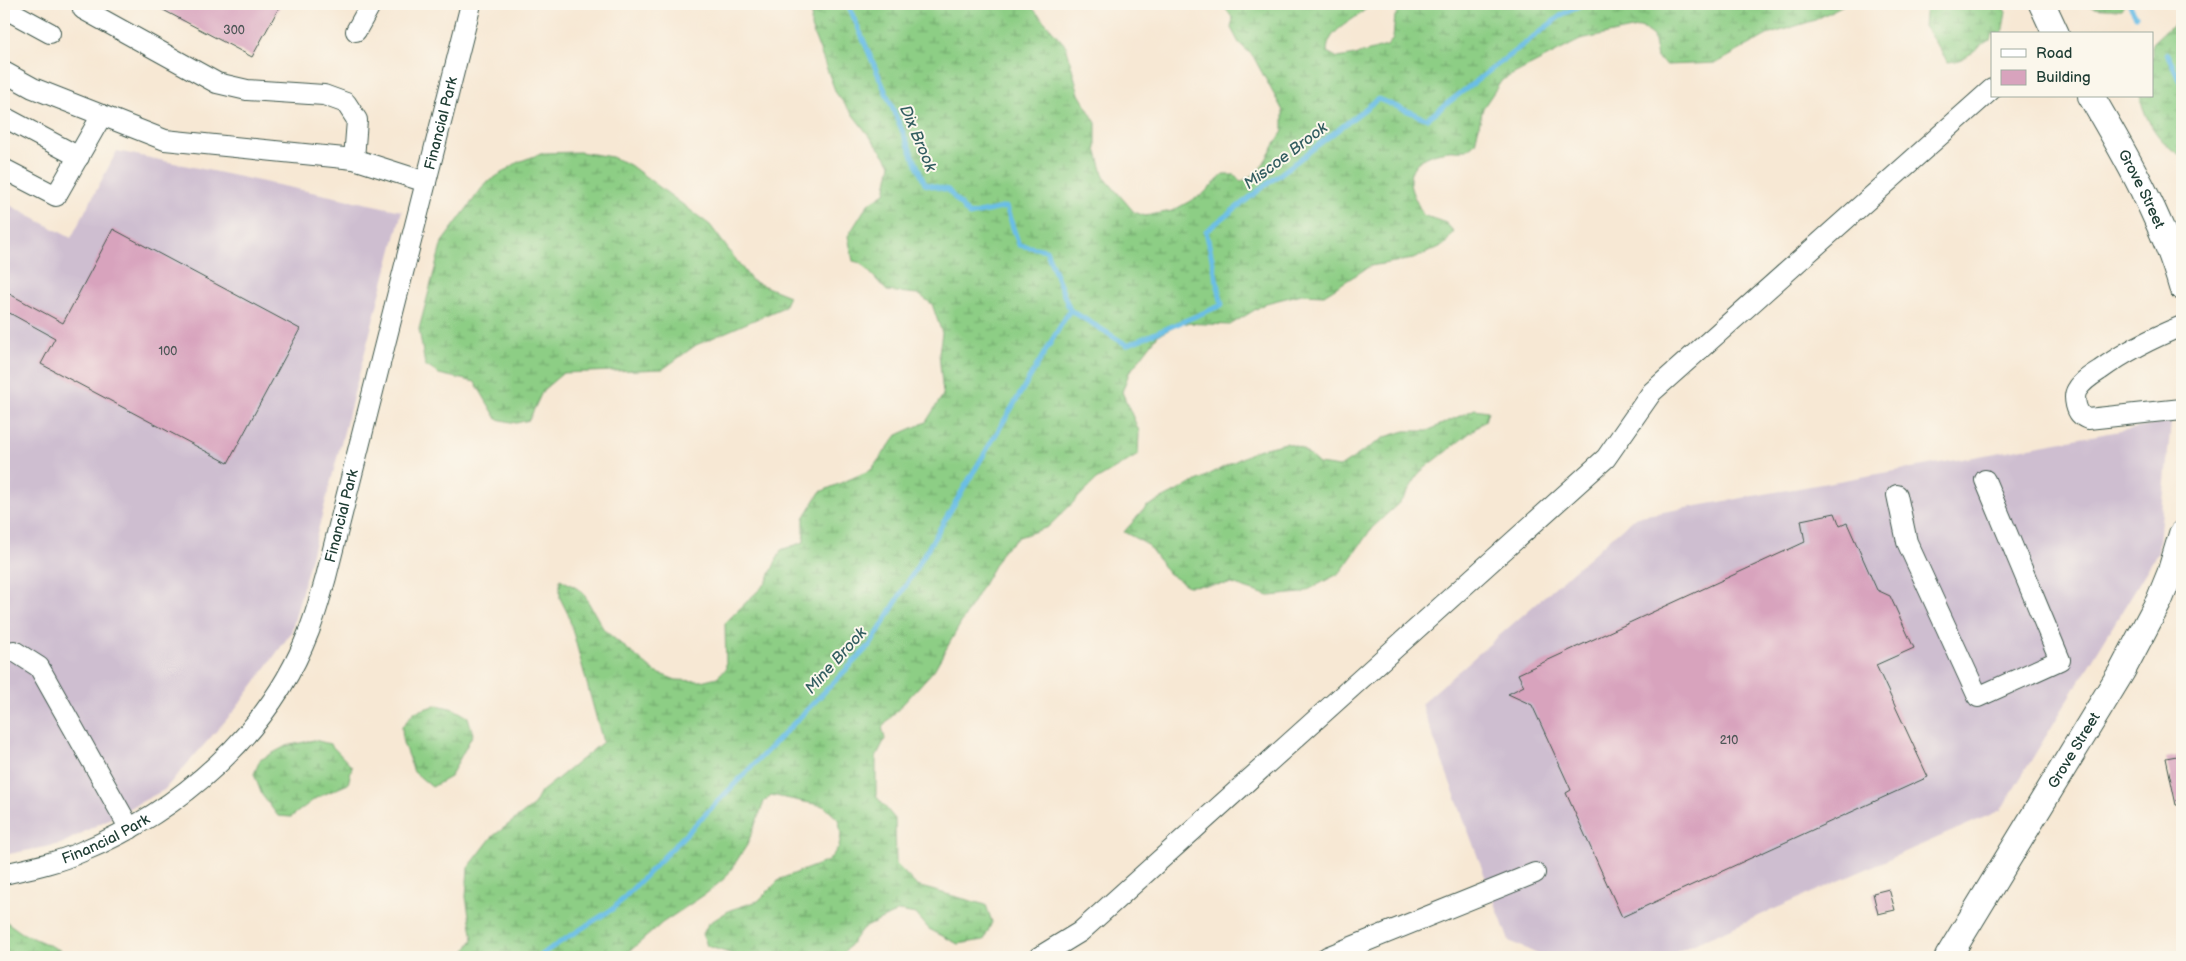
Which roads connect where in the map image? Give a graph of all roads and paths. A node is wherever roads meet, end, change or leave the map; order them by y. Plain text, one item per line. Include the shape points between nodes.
1 (370, 4) edge
2 (471, 4) edge
3 (2042, 4) edge
4 (4, 8) edge
5 (82, 9) dead end
6 (356, 30) dead end
7 (2055, 32) edge
8 (50, 33) dead end
9 (4, 72) edge
10 (1991, 90) edge
11 (2092, 98) edge
12 (102, 115) junction
13 (4, 117) edge
14 (79, 157) junction
15 (354, 158) junction
16 (4, 169) edge
17 (426, 182) junction
18 (2182, 288) edge
19 (2182, 326) edge
20 (2182, 409) edge
21 (1985, 480) dead end
22 (1897, 495) dead end
23 (2181, 543) edge
24 (4, 653) edge
25 (130, 829) junction
26 (1535, 873) dead end
27 (4, 874) edge
28 (1039, 957) edge
29 (1328, 957) edge
30 (1948, 957) edge

1 - 6 lane
2 - 17 lane, Financial Park
3 - 7 main road
4 - 8 lane
5 - 15 lane via 217,82 247,90 324,95 346,103 357,120
9 - 12 lane via 33,88
10 - 28 lane via 1652,392 1606,458 1080,932
11 - 18 main road, Grove Street via 2117,140 2163,234
12 - 14 lane
12 - 15 lane via 164,140
13 - 14 lane
14 - 16 lane via 56,196
15 - 17 lane
17 - 25 lane, Financial Park via 326,576 301,650 268,707 234,748 175,800
19 - 20 lane via 2124,353 2086,380 2075,396 2078,411 2088,419
21 - 22 lane via 2060,660 1978,698 1907,542
23 - 30 main road, Grove Street via 2159,601 2122,671
24 - 25 lane via 14,651 39,667
25 - 27 lane, Financial Park via 79,853
26 - 29 lane

